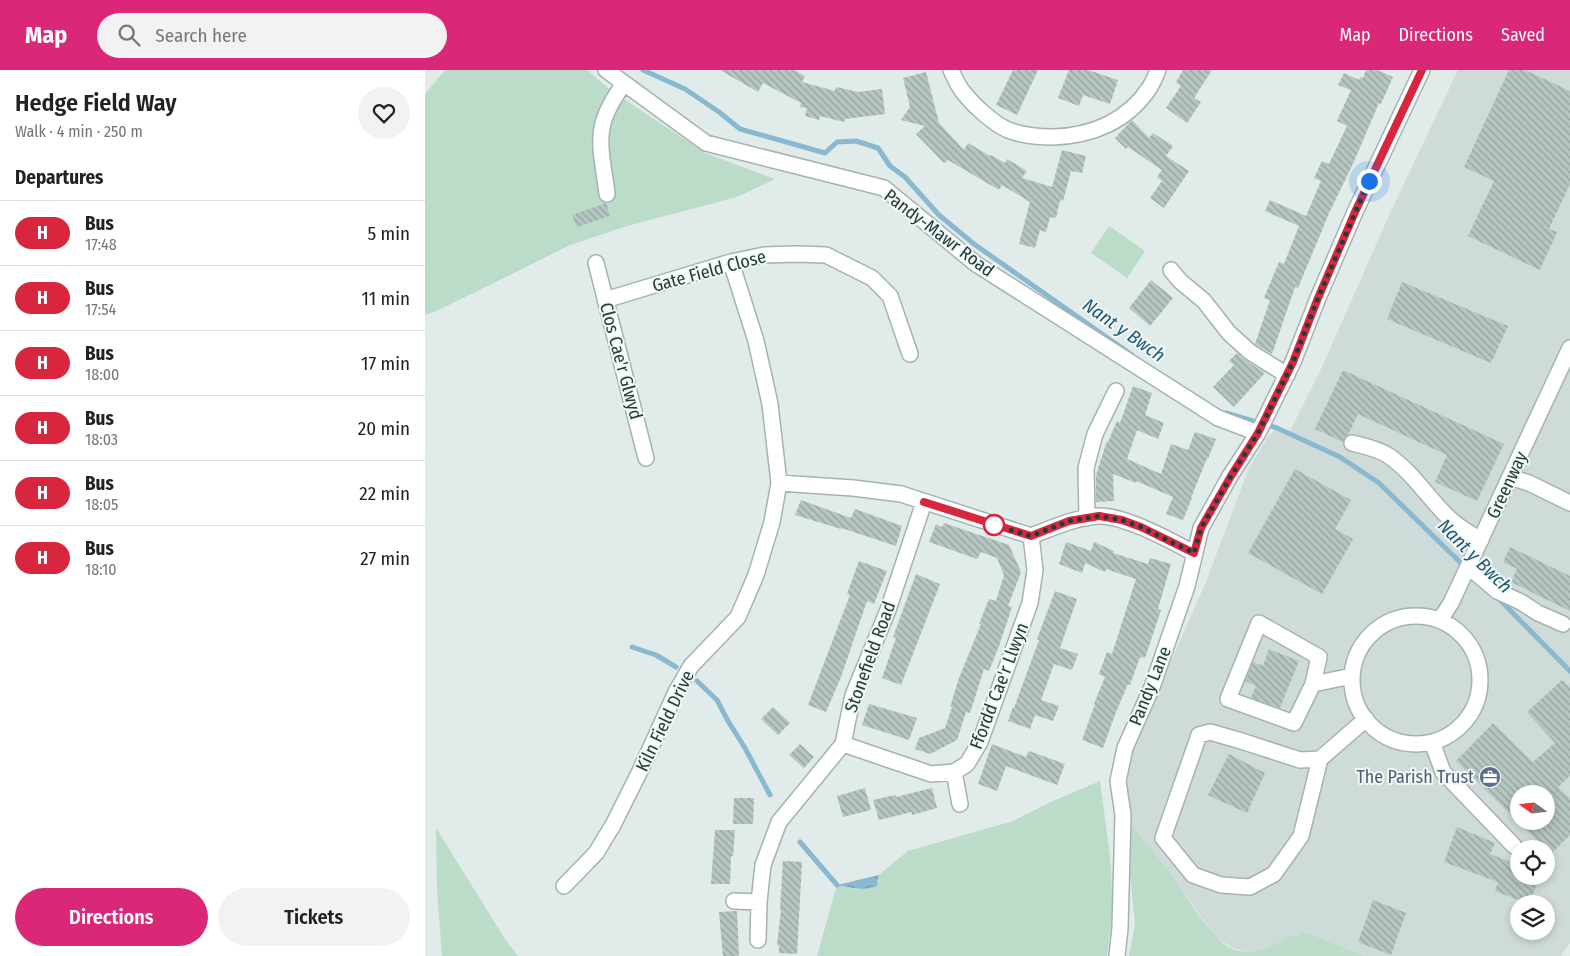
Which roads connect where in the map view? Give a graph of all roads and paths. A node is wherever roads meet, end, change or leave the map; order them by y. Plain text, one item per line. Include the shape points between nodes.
1 (606, 70) edge
2 (951, 70) edge
3 (1158, 70) edge
4 (1422, 70) edge
5 (624, 83) junction
6 (607, 194) dead end
7 (731, 262) junction
8 (596, 263) dead end
9 (1171, 270) dead end
10 (605, 300) junction
11 (1570, 348) edge
12 (911, 354) dead end
13 (1287, 375) junction
14 (1116, 392) dead end
15 (1258, 433) junction
16 (1353, 443) dead end
17 (646, 458) dead end
18 (1510, 477) junction
19 (779, 483) junction
20 (924, 502) junction
21 (1570, 503) edge
22 (1087, 518) junction
23 (1031, 536) junction
24 (1481, 540) junction
25 (1194, 553) junction
26 (1469, 567) junction
27 (1440, 620) junction
28 (1563, 624) dead end
29 (1352, 676) junction
30 (1313, 684) junction
31 (1366, 719) junction
32 (1432, 742) junction
33 (843, 744) junction
34 (1321, 759) junction
35 (954, 772) junction
36 (960, 804) dead end
37 (1510, 842) edge
38 (564, 886) dead end
39 (734, 901) dead end
40 (759, 902) junction
41 (758, 940) dead end
42 (1117, 956) edge

1 - 5 street, Pandy-Mawr Road
2 - 3 street via 963,93 985,114 1007,129 1047,137 1094,131 1113,122 1134,106 1150,87
4 - 13 street, Pandy Lane via 1355,212
5 - 6 street via 611,103 602,128
5 - 15 street, Pandy-Mawr Road via 706,143 884,188 976,264 1218,418
7 - 10 street, Gate Field Close
7 - 12 street, Gate Field Close via 764,255 826,256 872,278 890,296
7 - 19 street, Kiln Field Drive via 756,341 770,404
8 - 10 street, Clos Cae'r Glwyd
9 - 13 street via 1250,352
10 - 17 street, Clos Cae'r Glwyd
11 - 18 street, Greenway
13 - 15 street, Pandy Lane
14 - 22 street via 1095,434 1086,468
15 - 25 street, Pandy Lane via 1201,528
16 - 24 street via 1389,455 1445,515
18 - 21 street via 1529,482
18 - 24 street, Greenway
19 - 20 street via 901,494
19 - 38 street, Kiln Field Drive via 756,575 738,618 691,666 613,825 596,853
20 - 23 street
20 - 33 street, Stonefield Road via 887,610 853,695
22 - 23 street via 1069,521
22 - 25 street via 1099,516 1122,520
23 - 35 street, Ffordd Cae'r Llwyn via 1035,570 1030,603 980,742 967,764
24 - 26 street, Greenway
25 - 42 street, Pandy Lane via 1187,586 1152,687 1125,748 1118,781 1123,815
26 - 27 street, Greenway
26 - 28 street via 1497,590
27 - 29 street via 1421,615 1407,616 1382,625 1366,638 1356,656
27 - 32 street via 1457,630 1471,645 1479,664 1480,684 1476,703 1466,721 1451,734
29 - 30 street
29 - 31 street via 1353,696
30 - 30 street via 1294,722 1228,699 1259,623 1319,657
31 - 32 street via 1375,730 1393,740 1412,744
31 - 34 street
32 - 37 street via 1443,772
33 - 35 street via 931,774
33 - 40 street, Stonefield Road via 779,822 763,865
34 - 34 street via 1300,760 1210,732 1199,735 1163,838 1193,875 1221,885 1250,887 1274,874 1301,836
35 - 36 street
39 - 40 street
40 - 41 street, Stonefield Road

